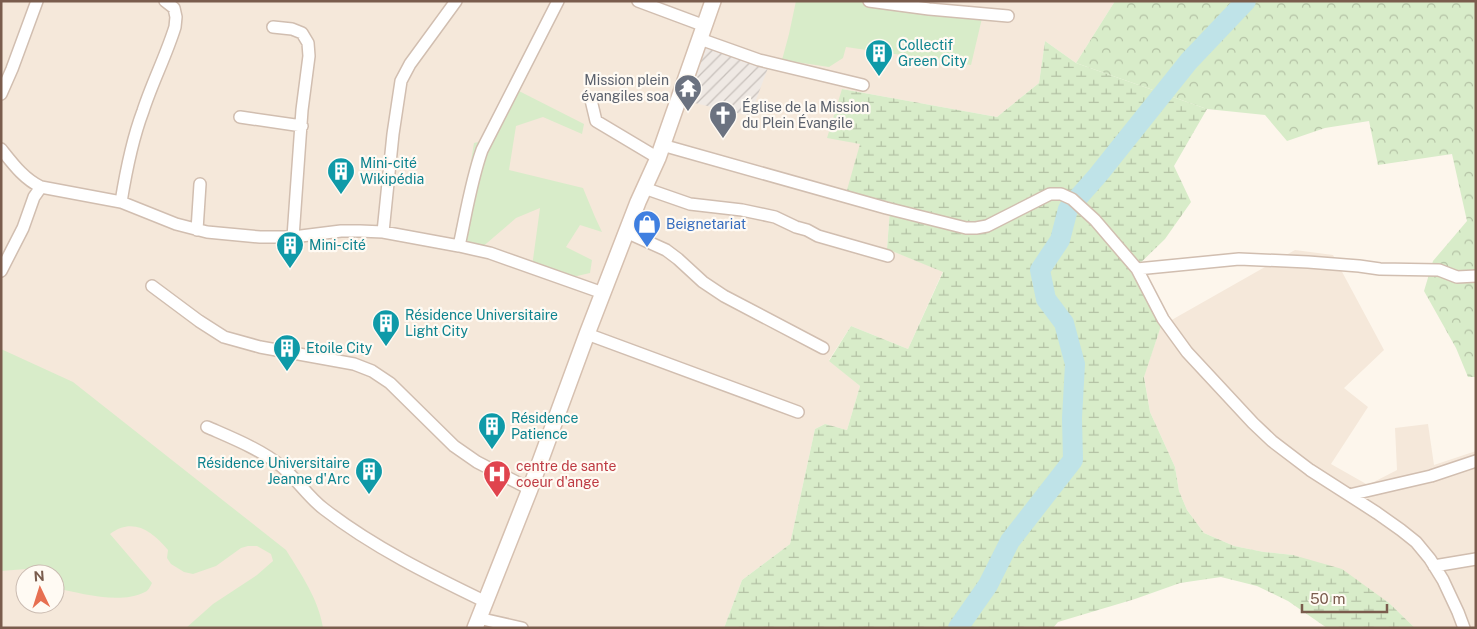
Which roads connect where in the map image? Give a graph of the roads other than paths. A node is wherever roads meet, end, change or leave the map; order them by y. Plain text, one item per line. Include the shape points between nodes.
1 (36, 1) edge
2 (164, 1) edge
3 (456, 1) edge
4 (558, 1) edge
5 (638, 1) edge
6 (713, 1) edge
7 (869, 1) edge
8 (1008, 16) dead end
9 (273, 27) dead end
10 (703, 32) junction
11 (863, 85) dead end
12 (1, 94) edge
13 (591, 100) dead end
14 (240, 117) dead end
15 (302, 126) junction
16 (1, 150) edge
17 (660, 151) junction
18 (200, 184) dead end
19 (41, 187) junction
20 (644, 188) junction
21 (120, 202) junction
22 (197, 230) junction
23 (383, 232) junction
24 (626, 232) junction
25 (293, 237) junction
26 (460, 246) junction
27 (888, 256) dead end
28 (1137, 269) junction
29 (1, 271) edge
30 (1476, 276) edge
31 (152, 286) dead end
32 (603, 293) junction
33 (587, 334) junction
34 (822, 348) dead end
35 (798, 412) dead end
36 (207, 427) dead end
37 (1476, 461) edge
38 (530, 489) junction
39 (1349, 495) junction
40 (1476, 559) edge
41 (1434, 566) junction
42 (486, 602) junction
43 (477, 623) edge
44 (522, 628) edge
45 (1464, 628) edge

1 - 12 street
2 - 21 street via 174,8 175,27 137,127
3 - 23 street via 410,64 402,81
4 - 26 street via 482,150
5 - 10 street
6 - 10 main road
7 - 8 street
9 - 15 street via 302,33 308,43
10 - 11 street via 759,60
10 - 17 main road
13 - 17 street via 596,121
14 - 15 street
15 - 25 street
16 - 19 street via 23,175
17 - 20 main road
17 - 28 street via 966,228 987,226 1050,194 1061,194 1072,199 1095,220
18 - 22 street
19 - 21 street
19 - 29 street
20 - 24 main road
20 - 27 street via 690,204 775,217 818,236
21 - 22 street
22 - 25 street
23 - 25 street via 341,231
23 - 26 street
24 - 32 main road
24 - 34 street via 666,250 724,296
26 - 32 street via 490,253
28 - 30 street via 1239,259 1439,270 1457,277
28 - 39 street via 1163,319 1186,352 1214,383 1272,441
31 - 38 street via 199,321 241,343 354,364 372,371 390,383 454,446 477,462
32 - 33 main road
33 - 35 street
33 - 38 main road
36 - 42 street via 280,465 324,509 357,532 425,572
37 - 39 street via 1431,476
38 - 42 main road
39 - 41 street via 1416,542
40 - 41 street
41 - 45 street
42 - 43 main road
43 - 44 street

